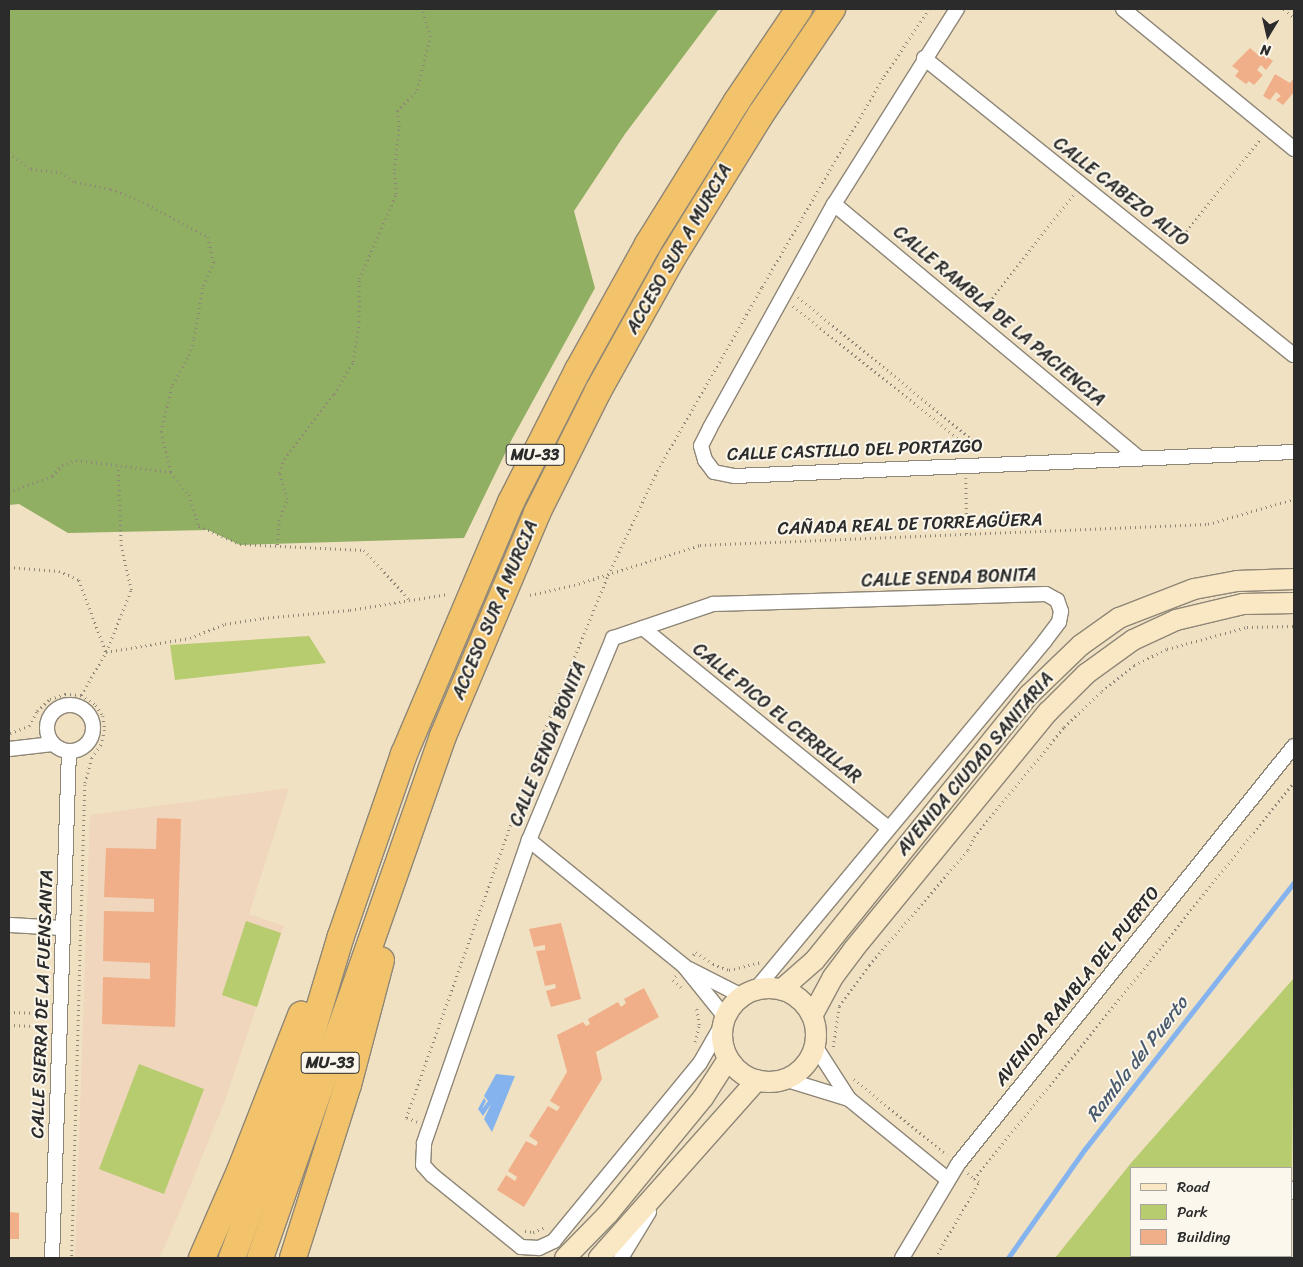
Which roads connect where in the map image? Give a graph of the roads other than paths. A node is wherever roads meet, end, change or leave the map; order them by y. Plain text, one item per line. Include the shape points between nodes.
1 (799, 9) edge
2 (832, 9) edge
3 (957, 9) edge
4 (1123, 9) edge
5 (924, 58) junction
6 (1294, 149) edge
7 (834, 204) junction
8 (1294, 355) edge
9 (1294, 452) edge
10 (1139, 458) junction
11 (1294, 579) edge
12 (1294, 603) edge
13 (643, 628) junction
14 (53, 744) junction
15 (1294, 746) edge
16 (9, 749) edge
17 (70, 752) junction
18 (888, 828) junction
19 (529, 840) junction
20 (396, 866) junction
21 (9, 925) edge
22 (63, 928) junction
23 (341, 936) junction
24 (684, 966) junction
25 (782, 989) junction
26 (749, 992) junction
27 (812, 1016) junction
28 (724, 1020) junction
29 (824, 1049) junction
30 (728, 1059) junction
31 (757, 1080) junction
32 (784, 1080) junction
33 (849, 1099) junction
34 (947, 1179) junction
35 (664, 1187) junction
36 (52, 1258) edge
37 (202, 1258) edge
38 (232, 1258) edge
39 (260, 1258) edge
40 (293, 1258) edge
41 (565, 1258) edge
42 (599, 1258) edge
43 (621, 1258) edge
44 (902, 1258) edge

1 - 23 highway, ACCESO SUR A MURCIA / MU-33 via 732,108 648,244 541,442 477,577 404,754
2 - 20 highway, ACCESO SUR A MURCIA / MU-33 via 715,186 570,445 518,554 469,669
3 - 5 street, CALLE CASTILLO DEL PORTAZGO
4 - 6 street
5 - 7 street, CALLE CASTILLO DEL PORTAZGO
5 - 8 street, CALLE CABEZO ALTO
7 - 10 street, CALLE RAMBLA DE LA PACIENCIA
7 - 10 street, CALLE CASTILLO DEL PORTAZGO via 701,446 705,460 714,472 735,476
9 - 10 street, CALLE CASTILLO DEL PORTAZGO
11 - 25 street, AVENIDA CIUDAD SANITARIA via 1237,581 1194,589 1126,614 1081,645 1029,695 815,960
12 - 27 street, AVENIDA CIUDAD SANITARIA via 1243,604 1176,620 1133,640 1086,674 1048,712 853,950 833,977
13 - 18 street, CALLE PICO EL CERRILLAR
13 - 18 street, CALLE SENDA BONITA via 713,604 1046,594 1057,600 1061,611 1059,622
13 - 19 street, CALLE SENDA BONITA via 614,638 606,651
14 - 16 street
14 - 17 street
14 - 17 street via 47,727 54,711 71,704 80,707 87,712 94,729 86,745
15 - 34 street, AVENIDA RAMBLA DEL PUERTO
17 - 22 street, CALLE SIERRA DE LA FUENSANTA
18 - 26 street
19 - 24 street
19 - 28 street, CALLE SENDA BONITA via 424,1142 423,1164 432,1175 521,1247 539,1248 554,1241 700,1063
20 - 39 highway, ACCESO SUR A MURCIA / MU-33
20 - 40 highway via 386,943 348,1085
21 - 22 street
22 - 36 street, CALLE SIERRA DE LA FUENSANTA
23 - 37 highway via 305,1005
23 - 38 highway, ACCESO SUR A MURCIA / MU-33 via 298,1079
24 - 26 street
24 - 28 street
25 - 26 street
25 - 27 street via 800,999
26 - 28 street
27 - 29 street
28 - 30 street via 722,1041
29 - 32 street
29 - 33 street
30 - 31 street via 740,1072
30 - 41 street via 690,1114 608,1214
31 - 32 street
31 - 35 street
32 - 33 street
33 - 34 street
34 - 44 street, AVENIDA RAMBLA DEL PUERTO
35 - 42 street
35 - 43 street

